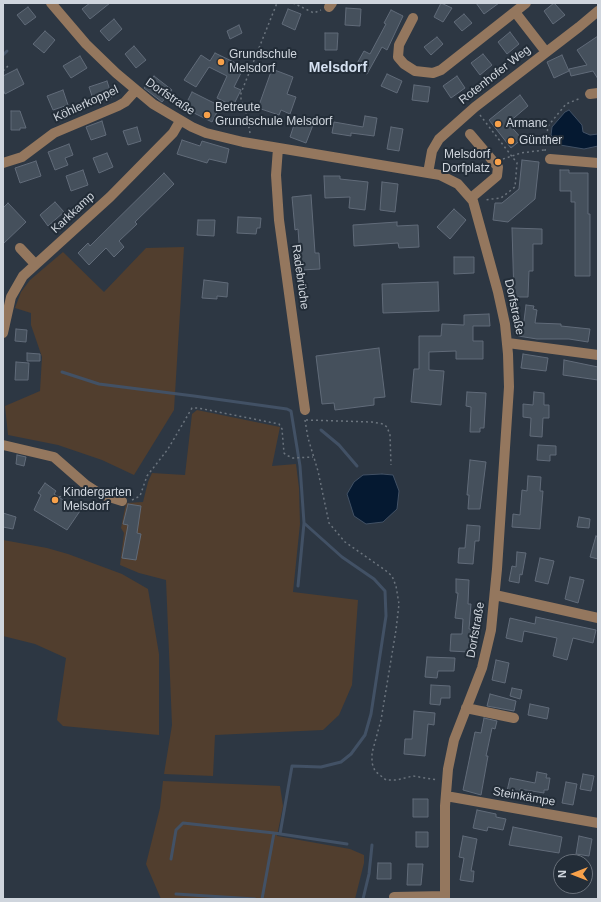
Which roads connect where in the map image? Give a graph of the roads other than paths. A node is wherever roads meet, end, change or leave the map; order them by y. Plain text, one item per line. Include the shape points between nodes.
1 (51, 3) edge
2 (526, 3) edge
3 (598, 11) edge
4 (515, 12) junction
5 (413, 18) dead end
6 (546, 52) junction
7 (136, 90) junction
8 (180, 121) junction
9 (470, 134) dead end
10 (278, 148) junction
11 (550, 159) dead end
12 (3, 163) edge
13 (598, 163) edge
14 (428, 173) junction
15 (471, 198) junction
16 (20, 248) dead end
17 (35, 264) junction
18 (3, 334) edge
19 (508, 343) junction
20 (598, 356) edge
21 (305, 415) road end
22 (3, 445) edge
23 (122, 501) road end
24 (495, 595) junction
25 (598, 618) edge
26 (466, 708) junction
27 (514, 718) dead end
28 (446, 796) junction
29 (598, 823) edge
30 (394, 896) dead end
31 (445, 897) edge

1 - 7 street, Dorfstraße via 86,44
2 - 4 street
3 - 6 street, Rotenhofer Weg
4 - 5 street via 441,70 428,73 415,71 398,57 399,45
4 - 6 street
6 - 14 street, Rotenhofer Weg via 475,107 439,139 432,151
7 - 8 street, Dorfstraße
7 - 12 street, Köhlerkoppel via 118,106 54,133 22,157
8 - 10 street, Dorfstraße via 206,133
8 - 17 street, Karkkamp via 173,133 110,197
9 - 15 street via 498,167 497,176
10 - 14 street, Dorfstraße
10 - 21 street, Radebrüche via 276,175 279,220
11 - 13 street
14 - 15 street, Dorfstraße via 450,179
15 - 19 street, Dorfstraße via 498,292
16 - 17 street
17 - 18 street, Karkkamp via 15,288 6,314
19 - 20 street
19 - 24 street, Dorfstraße via 509,387
22 - 23 street via 54,457 86,485 100,494
24 - 25 street
24 - 26 street, Dorfstraße via 489,642
26 - 27 street
26 - 28 street, Dorfstraße via 451,749
28 - 29 street, Steinkämpe
28 - 31 street, Dorfstraße
30 - 31 street

